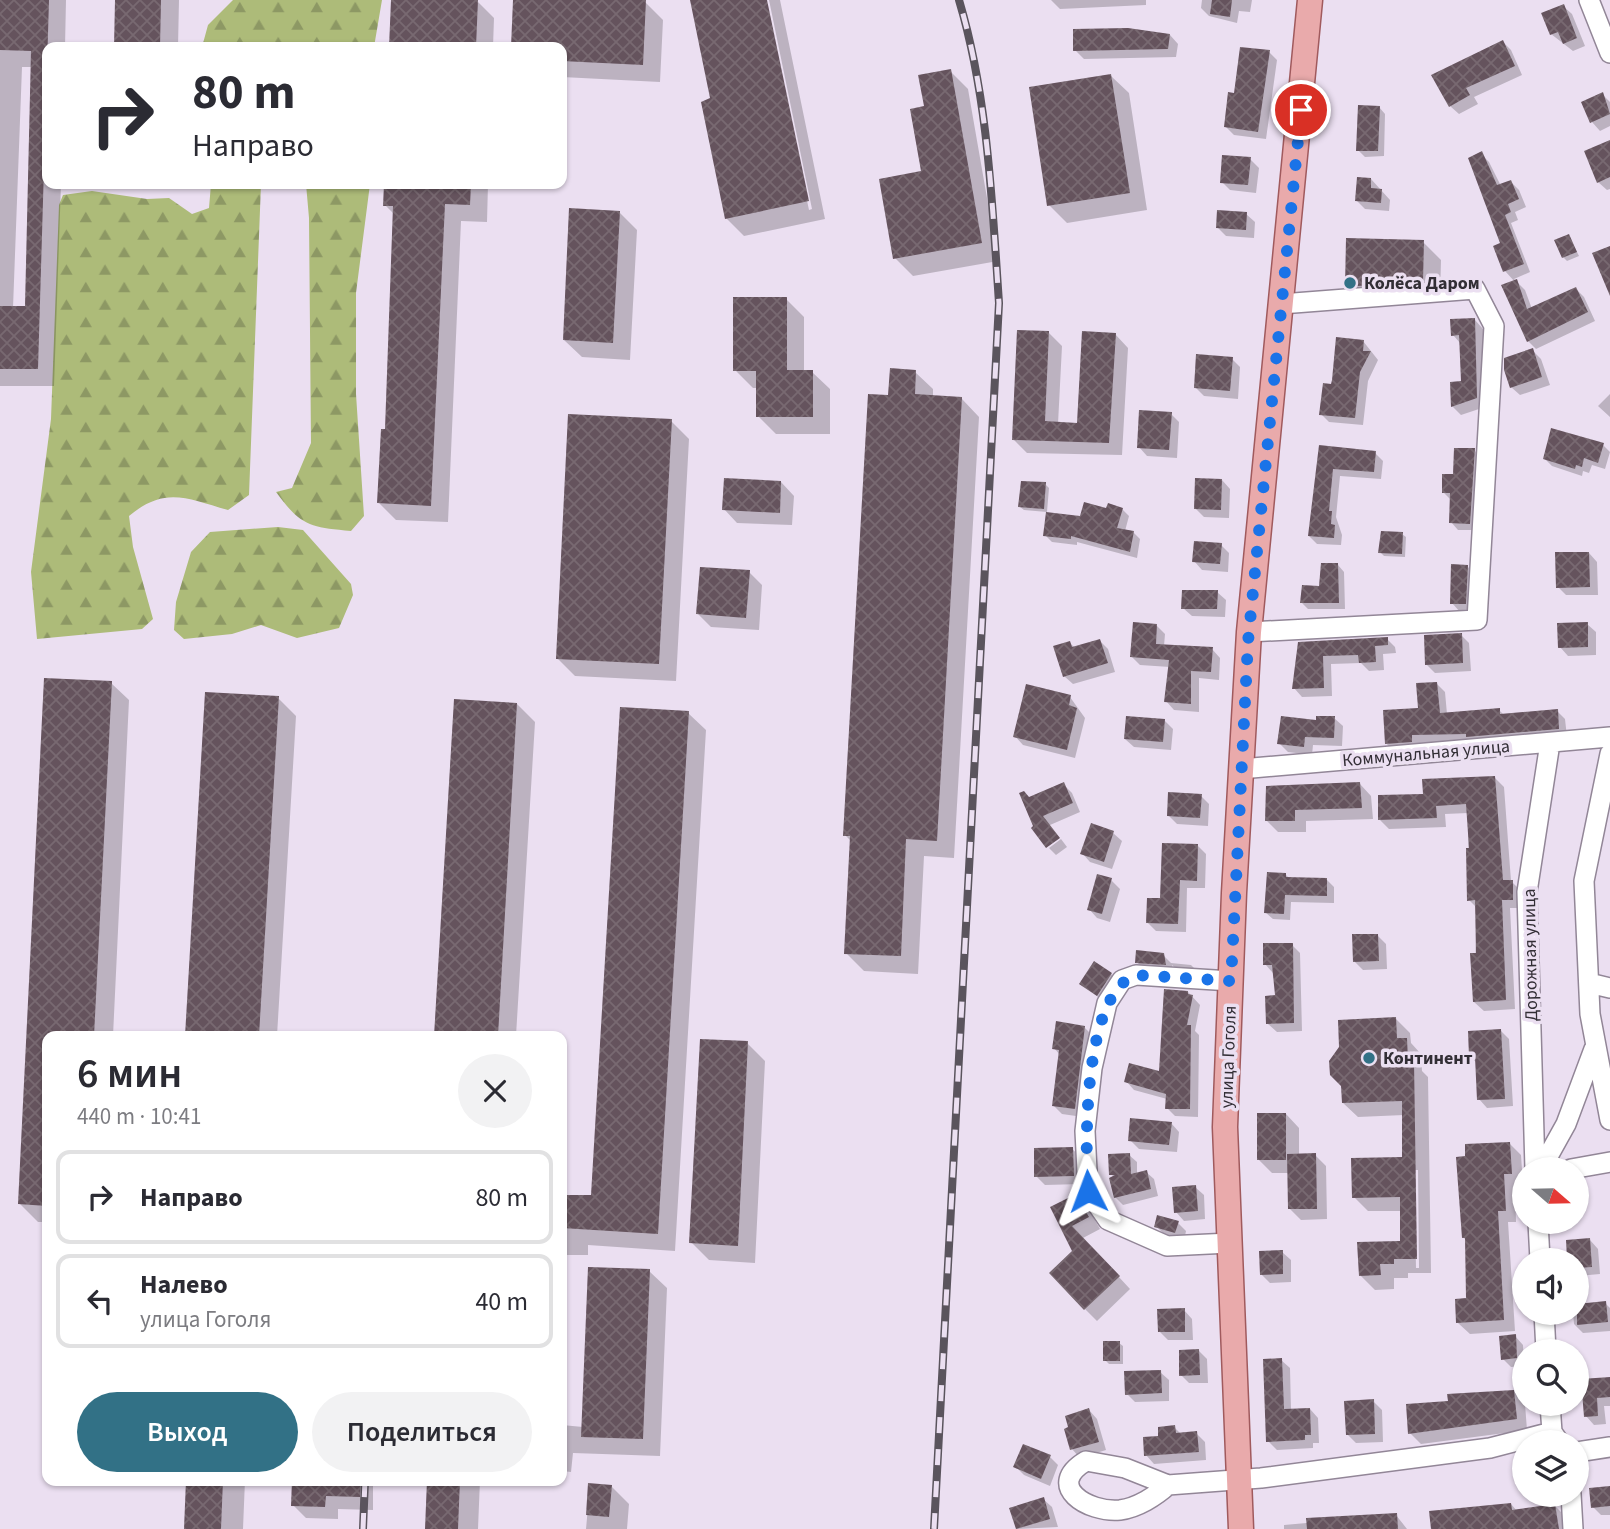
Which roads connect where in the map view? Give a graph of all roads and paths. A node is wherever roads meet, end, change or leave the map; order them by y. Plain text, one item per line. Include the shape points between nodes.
1 (1310, 0) edge
2 (1588, 0) edge
3 (1610, 53) edge
4 (1281, 304) junction
5 (1249, 632) junction
6 (1610, 737) edge
7 (1550, 743) junction
8 (1610, 754) edge
9 (1241, 769) junction
10 (1231, 981) junction
11 (1589, 983) junction
12 (1610, 988) edge
13 (1594, 1049) junction
14 (1610, 1120) edge
15 (1535, 1157) edge
16 (1548, 1157) edge
17 (1610, 1162) edge
18 (1589, 1166) edge
19 (1230, 1243) junction
20 (1512, 1444) edge
21 (1610, 1447) edge
22 (1589, 1450) edge
23 (1239, 1480) junction
24 (1168, 1485) dead end
25 (1572, 1507) edge
26 (1241, 1529) edge
27 (1573, 1529) edge

1 - 4 main road, улица Гоголя
2 - 3 street
4 - 5 main road, улица Гоголя
4 - 5 street via 1475,289 1494,326 1477,620
5 - 9 main road, улица Гоголя
6 - 7 street, Коммунальная улица
7 - 9 street, Коммунальная улица
7 - 15 street, Дорожная улица via 1527,892
8 - 11 street via 1584,881
9 - 10 main road, улица Гоголя
10 - 19 main road, улица Гоголя via 1225,1127
10 - 19 street via 1136,975 1122,980 1107,1003 1092,1068 1085,1131 1088,1191 1108,1220 1167,1246
11 - 12 street
11 - 13 street
13 - 14 street
13 - 16 street via 1566,1124
17 - 18 street
19 - 23 main road, улица Гоголя
20 - 23 street
21 - 22 street
23 - 24 street
23 - 26 main road, улица Гоголя
25 - 27 street

